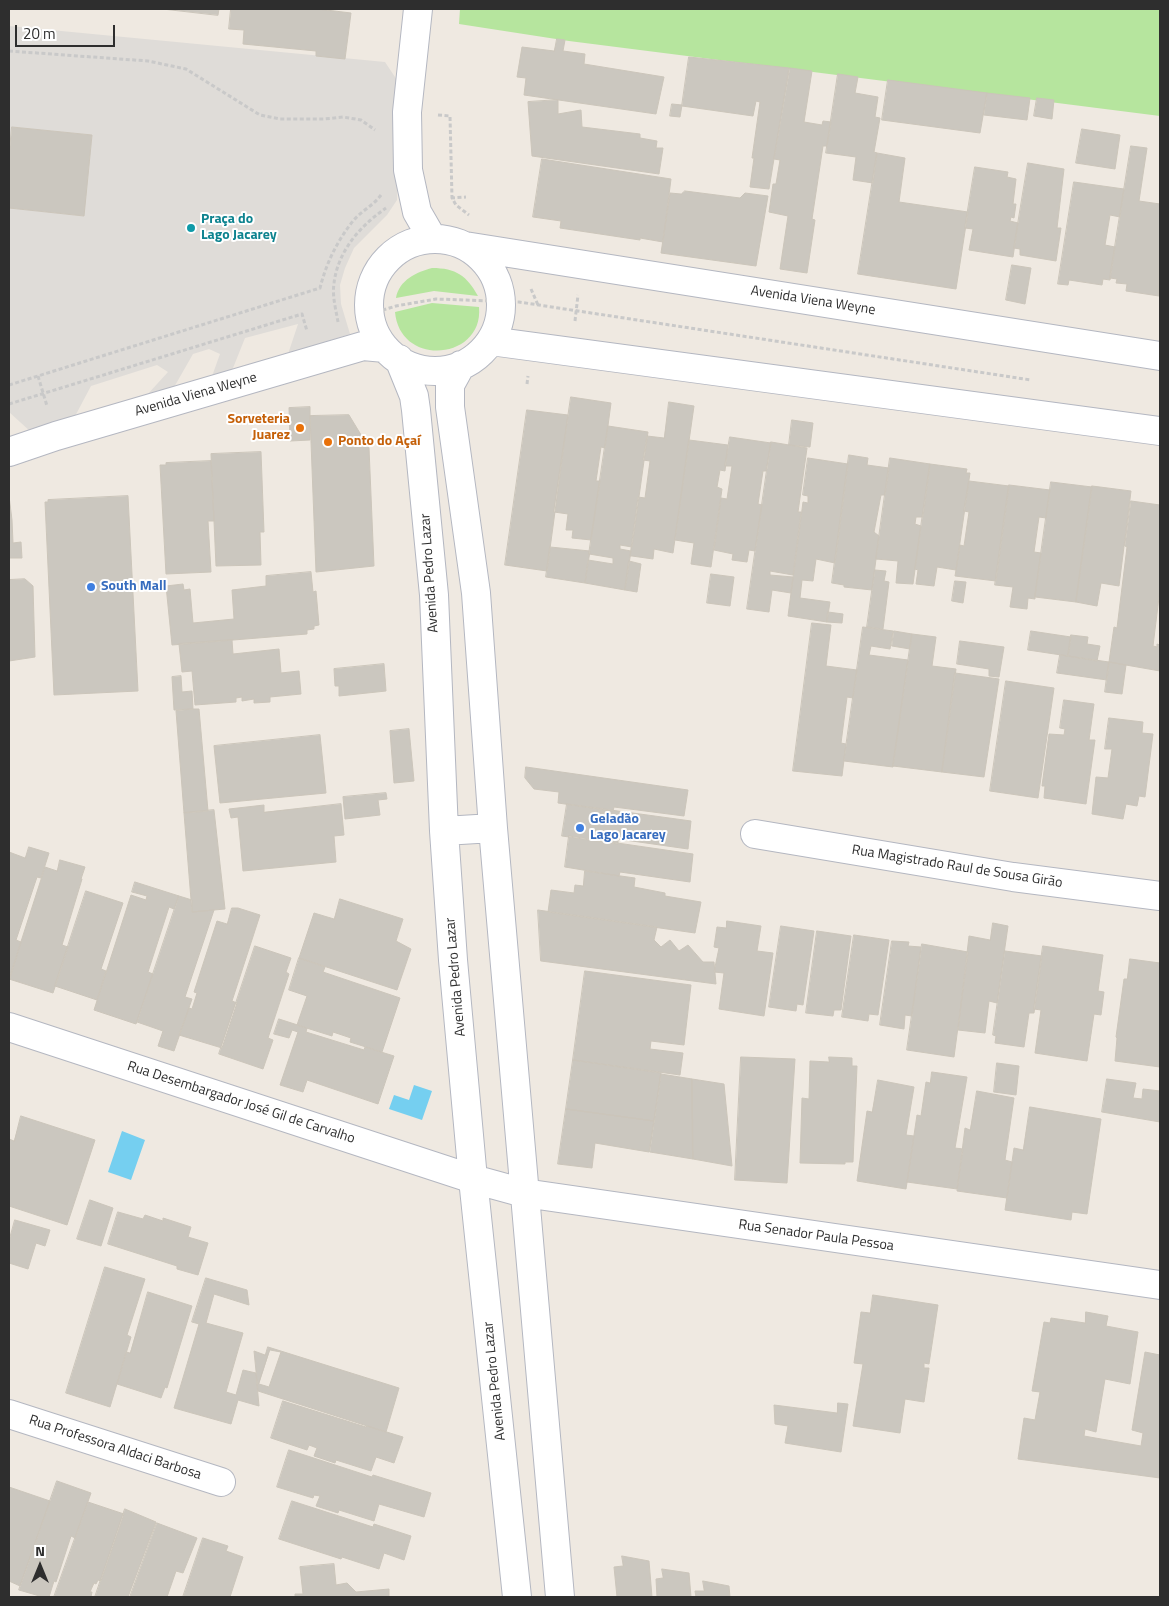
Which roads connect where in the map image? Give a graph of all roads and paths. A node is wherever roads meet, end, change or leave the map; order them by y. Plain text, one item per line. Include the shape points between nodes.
1 (418, 9) edge
2 (9, 51) edge
3 (408, 112) junction
4 (377, 135) dead end
5 (382, 190) dead end
6 (388, 206) dead end
7 (473, 218) dead end
8 (432, 238) junction
9 (465, 246) junction
10 (502, 301) junction
11 (396, 306) dead end
12 (345, 321) dead end
13 (338, 323) junction
14 (332, 324) dead end
15 (316, 329) dead end
16 (491, 341) junction
17 (392, 354) junction
18 (1160, 356) edge
19 (461, 365) junction
20 (38, 376) junction
21 (1034, 380) dead end
22 (9, 385) edge
23 (43, 393) junction
24 (9, 404) edge
25 (48, 409) dead end
26 (1160, 431) edge
27 (9, 452) edge
28 (493, 828) junction
29 (444, 831) junction
30 (755, 834) dead end
31 (1160, 896) edge
32 (9, 1027) edge
33 (474, 1179) junction
34 (524, 1192) junction
35 (1160, 1285) edge
36 (9, 1414) edge
37 (549, 1481) junction
38 (221, 1482) dead end
39 (506, 1485) junction
40 (517, 1597) edge
41 (560, 1597) edge

1 - 3 street
2 - 4 path via 148,61 186,69 260,115 280,119 361,120 375,128
3 - 7 path via 450,116 452,198
3 - 8 street via 408,170 412,192 417,212
5 - 20 path via 377,200 354,220 338,243 326,266 320,288
6 - 13 path via 360,228 342,256 334,284
8 - 9 street
8 - 17 street via 398,250 384,262 374,278 369,295 372,328
9 - 10 street via 492,269 500,286
9 - 18 street, Avenida Viena Weyne
10 - 11 path via 436,299
10 - 16 street via 499,324
10 - 21 path
12 - 13 path
13 - 14 path
15 - 23 path via 307,332 302,314
16 - 19 street via 471,361
16 - 26 street
17 - 19 street via 408,365 424,370 440,371
17 - 27 street, Avenida Viena Weyne via 362,346
17 - 29 street, Avenida Pedro Lazar via 414,396 419,439 434,594
19 - 28 street via 450,385 450,407 476,593
20 - 22 path
20 - 23 path
23 - 24 path
23 - 25 path
28 - 29 street
28 - 34 street
29 - 33 street, Avenida Pedro Lazar
30 - 31 street, Rua Magistrado Raul de Sousa Girão via 1012,877
32 - 33 street, Rua Desembargador José Gil de Carvalho
33 - 34 street, Rua Senador Paula Pessoa
33 - 39 street, Avenida Pedro Lazar
34 - 35 street, Rua Senador Paula Pessoa
34 - 37 street
36 - 38 street, Rua Professora Aldaci Barbosa
37 - 39 street
37 - 41 street
39 - 40 street, Avenida Pedro Lazar

